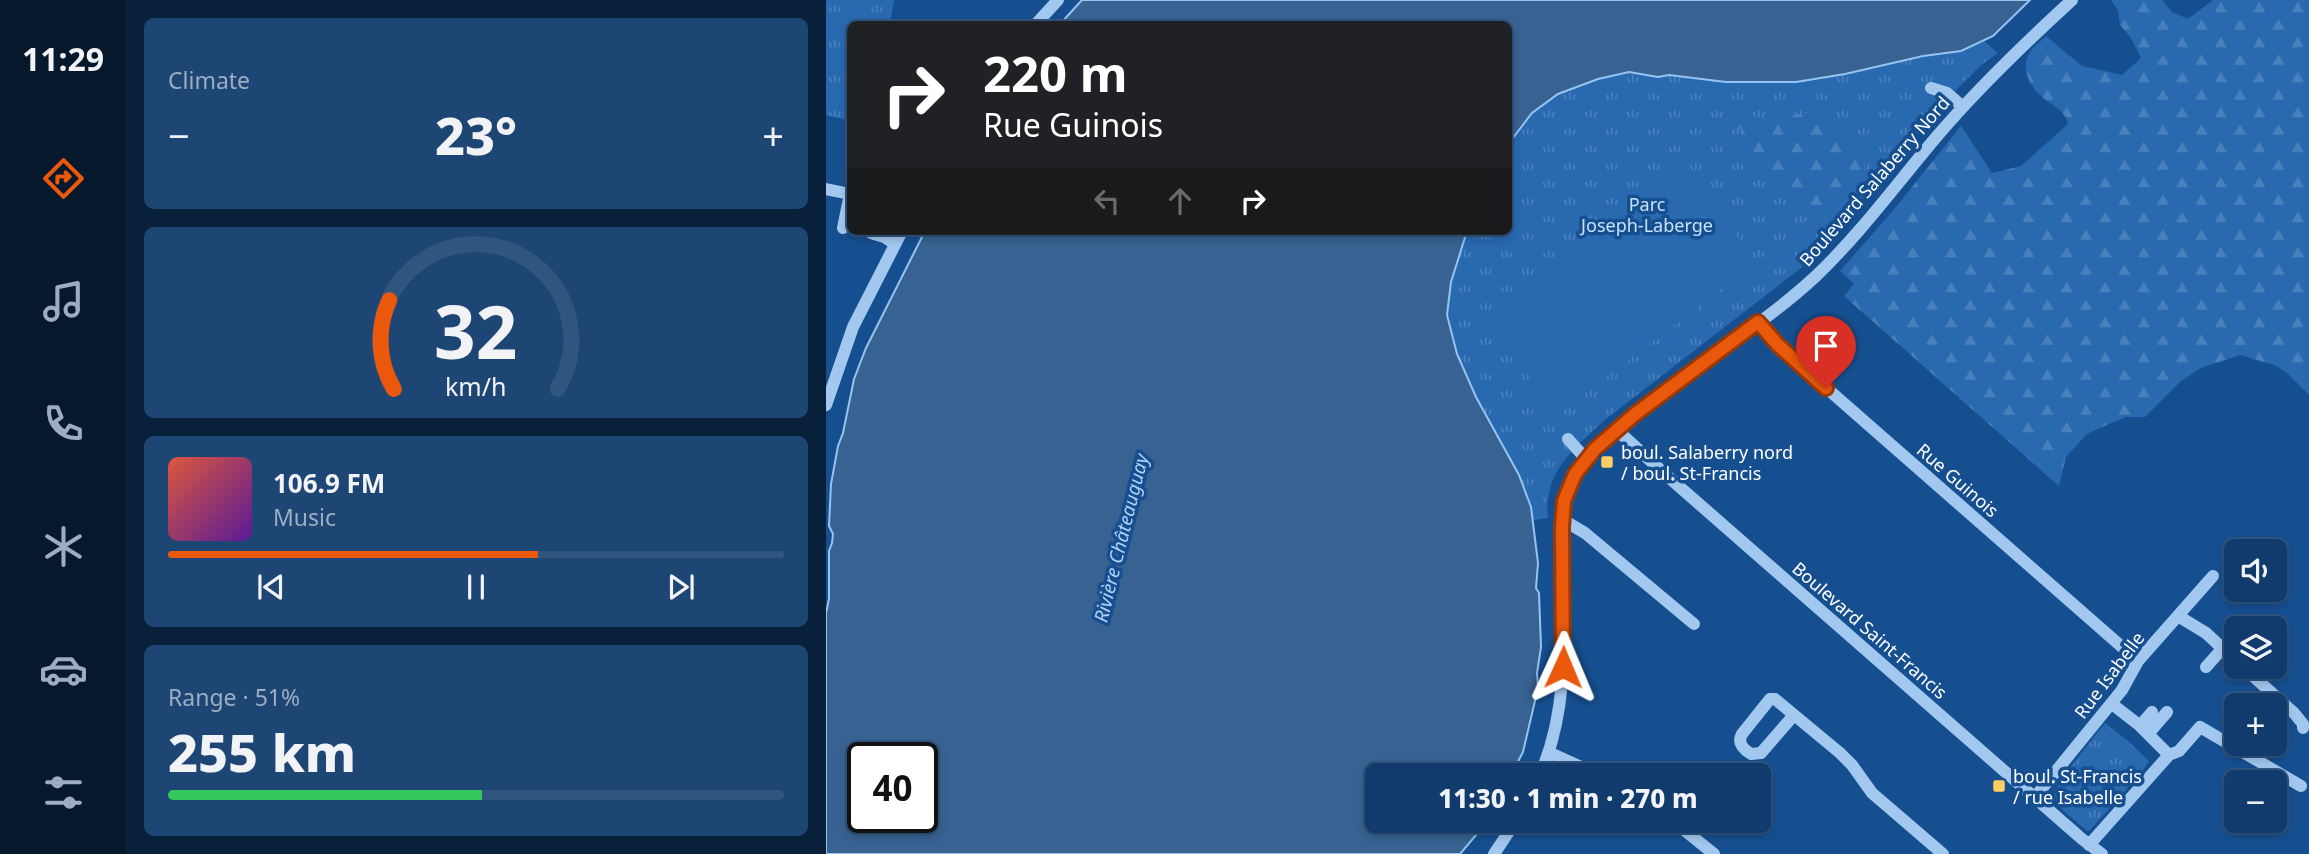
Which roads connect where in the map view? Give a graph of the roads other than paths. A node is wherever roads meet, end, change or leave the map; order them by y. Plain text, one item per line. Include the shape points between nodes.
1 (1058, 0) edge
2 (2072, 0) edge
3 (1040, 21) edge
4 (1931, 88) dead end
5 (1964, 107) junction
6 (826, 189) edge
7 (847, 193) edge
8 (847, 207) edge
9 (842, 228) dead end
10 (878, 235) edge
11 (900, 235) edge
12 (895, 244) junction
13 (1758, 322) junction
14 (826, 405) edge
15 (1617, 430) junction
16 (1568, 439) dead end
17 (1586, 459) junction
18 (1563, 520) junction
19 (2213, 576) dead end
20 (2178, 616) junction
21 (1694, 624) dead end
22 (2222, 648) joint
23 (2138, 661) junction
24 (2206, 667) dead end
25 (2256, 679) edge
26 (2112, 704) junction
27 (2152, 712) dead end
28 (2167, 712) dead end
29 (1794, 715) junction
30 (2303, 728) dead end
31 (2144, 730) junction
32 (1550, 753) junction
33 (2169, 755) junction
34 (1545, 763) edge
35 (1572, 763) edge
36 (2301, 786) dead end
37 (2035, 797) junction
38 (1508, 833) edge
39 (1688, 833) edge
40 (2089, 845) junction
41 (1494, 854) edge
42 (1714, 854) edge
43 (1943, 854) edge
44 (2102, 854) edge

1 - 3 street
2 - 5 street, Boulevard Salaberry Nord
4 - 5 street via 1947,93
5 - 13 street, Boulevard Salaberry Nord via 1828,263
6 - 7 street
8 - 9 street
10 - 12 street
11 - 12 street
12 - 14 street via 853,327
13 - 15 street, Boulevard Salaberry Nord
13 - 23 street, Rue Guinois via 1799,364
15 - 17 street, Boulevard Salaberry Nord
15 - 37 street, Boulevard Saint-Francis
16 - 17 street
17 - 18 street, Boulevard Salaberry Nord via 1567,492
18 - 21 street
18 - 32 street, Boulevard Salaberry Nord via 1562,687
19 - 20 street, Rue Isabelle
20 - 22 street
20 - 23 street, Rue Isabelle
22 - 24 street
23 - 26 street, Rue Isabelle
25 - 30 street via 2294,713
26 - 31 street
26 - 37 street, Rue Isabelle
27 - 31 street
28 - 31 street
29 - 29 street via 1771,698 1742,734 1741,746 1751,754 1761,753
29 - 43 street via 1847,759 1872,793
31 - 33 street
32 - 34 street, Boulevard Salaberry Nord
32 - 35 street
33 - 36 street via 2179,751 2200,727
33 - 40 street
37 - 40 street, Boulevard Saint-Francis
38 - 41 street
39 - 42 street
40 - 44 street, Boulevard Saint-Francis

